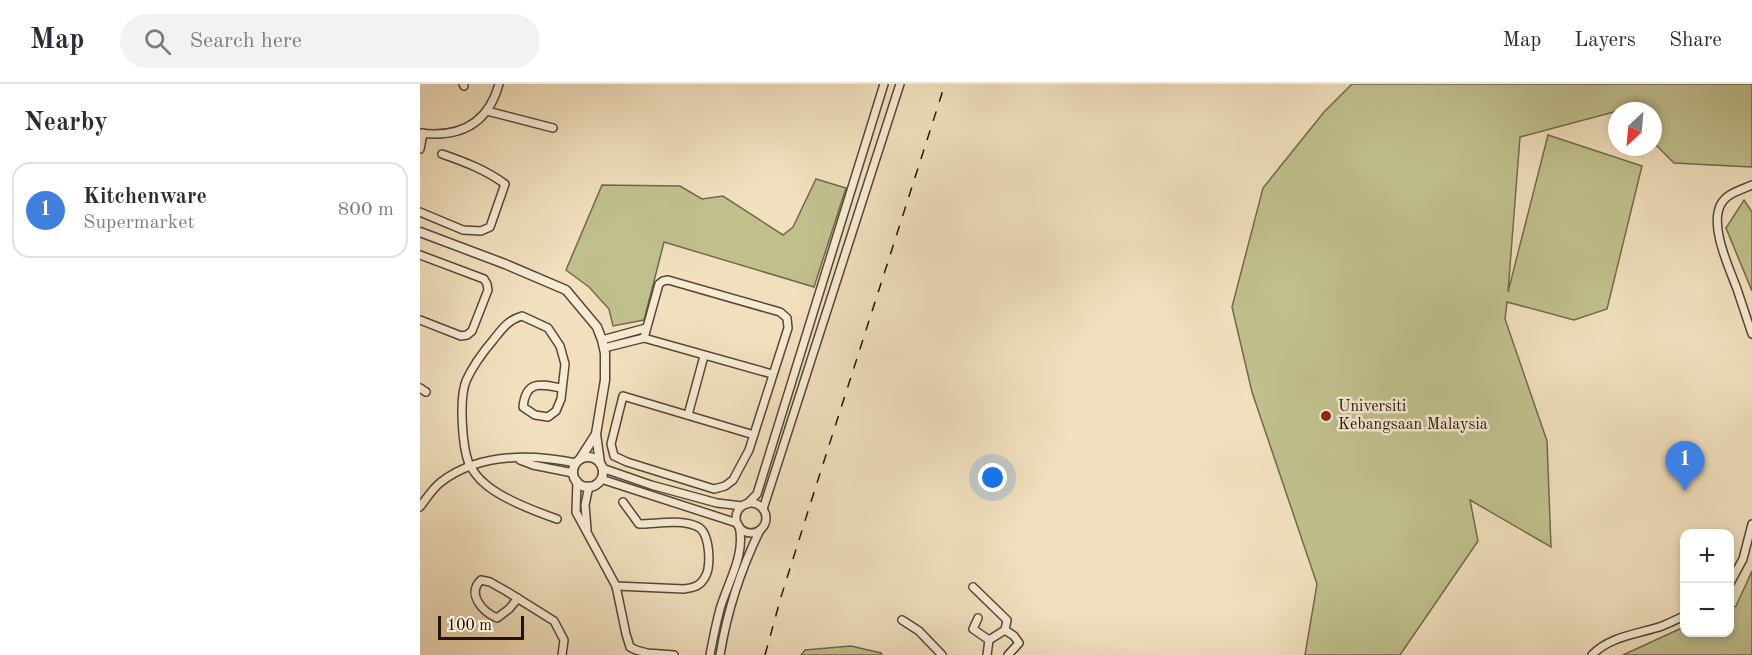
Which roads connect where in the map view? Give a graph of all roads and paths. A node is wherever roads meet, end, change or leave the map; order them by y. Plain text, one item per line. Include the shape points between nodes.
1 (499, 84) edge
2 (884, 84) edge
3 (900, 84) edge
4 (488, 111) junction
5 (554, 128) dead end
6 (421, 133) edge
7 (420, 149) edge
8 (442, 154) dead end
9 (1752, 185) edge
10 (420, 212) edge
11 (420, 232) edge
12 (420, 255) edge
13 (420, 320) edge
14 (646, 328) junction
15 (1752, 334) edge
16 (644, 338) junction
17 (603, 344) junction
18 (704, 356) junction
19 (772, 374) junction
20 (561, 388) junction
21 (688, 415) junction
22 (596, 434) junction
23 (754, 435) junction
24 (515, 458) junction
25 (578, 461) junction
26 (470, 465) junction
27 (601, 466) junction
28 (575, 477) junction
29 (601, 478) junction
30 (590, 486) junction
31 (623, 502) dead end
32 (744, 505) junction
33 (420, 507) edge
34 (763, 509) junction
35 (557, 519) dead end
36 (738, 524) junction
37 (1752, 524) edge
38 (760, 530) junction
39 (587, 532) junction
40 (1734, 576) edge
41 (616, 586) junction
42 (973, 587) dead end
43 (518, 598) junction
44 (978, 618) dead end
45 (1680, 618) edge
46 (902, 620) dead end
47 (1005, 630) junction
48 (989, 640) junction
49 (562, 655) edge
50 (674, 655) edge
51 (710, 655) edge
52 (720, 655) edge
53 (942, 655) edge
54 (987, 655) edge
55 (1008, 655) edge
56 (1592, 655) edge

1 - 4 street
2 - 32 street via 757,494
3 - 34 street
4 - 5 street
4 - 6 street via 468,128 448,134
6 - 7 street
8 - 10 street via 469,163 505,184 490,227 463,230
9 - 15 street via 1727,196 1717,214 1725,256
11 - 17 street via 566,290 597,327
12 - 13 street via 484,279 488,290 467,335 460,336
14 - 16 street
14 - 17 street
14 - 19 street via 659,284 668,280 780,312 787,318 788,328
16 - 17 street
16 - 18 street
17 - 22 street via 605,380
18 - 19 street
18 - 21 street
19 - 23 street
20 - 20 street via 540,384 524,395 523,407 548,417 556,411
20 - 26 street via 565,364 560,346 548,328 522,316 513,318 477,359 465,383 464,440
21 - 23 street
21 - 23 street via 623,396 610,444 614,456 714,489 733,480
22 - 25 street
22 - 27 street
24 - 25 street
24 - 26 street
24 - 28 street
25 - 27 street via 591,457
25 - 28 street
26 - 33 street via 440,483
26 - 35 street via 483,483 531,510
27 - 29 street
27 - 32 street via 651,485 717,503
28 - 30 street via 582,485
28 - 39 street via 576,512
29 - 30 street
29 - 36 street
30 - 39 street via 585,505
31 - 41 street via 639,524 679,523 702,529 706,535 708,569 699,585 684,589
32 - 34 street
32 - 36 street via 737,513
34 - 38 street via 766,518
36 - 38 street via 748,533
36 - 51 street via 738,559 720,607
37 - 40 street via 1743,560
38 - 52 street via 726,621
39 - 41 street
41 - 50 street via 630,646 646,653
42 - 47 street via 1007,620
43 - 43 street via 497,618 480,606 476,584 481,580 490,582
43 - 49 street via 554,621 564,640
44 - 48 street via 973,629
45 - 56 street via 1617,639
46 - 53 street
47 - 48 street
47 - 55 street via 1019,643
48 - 54 street

